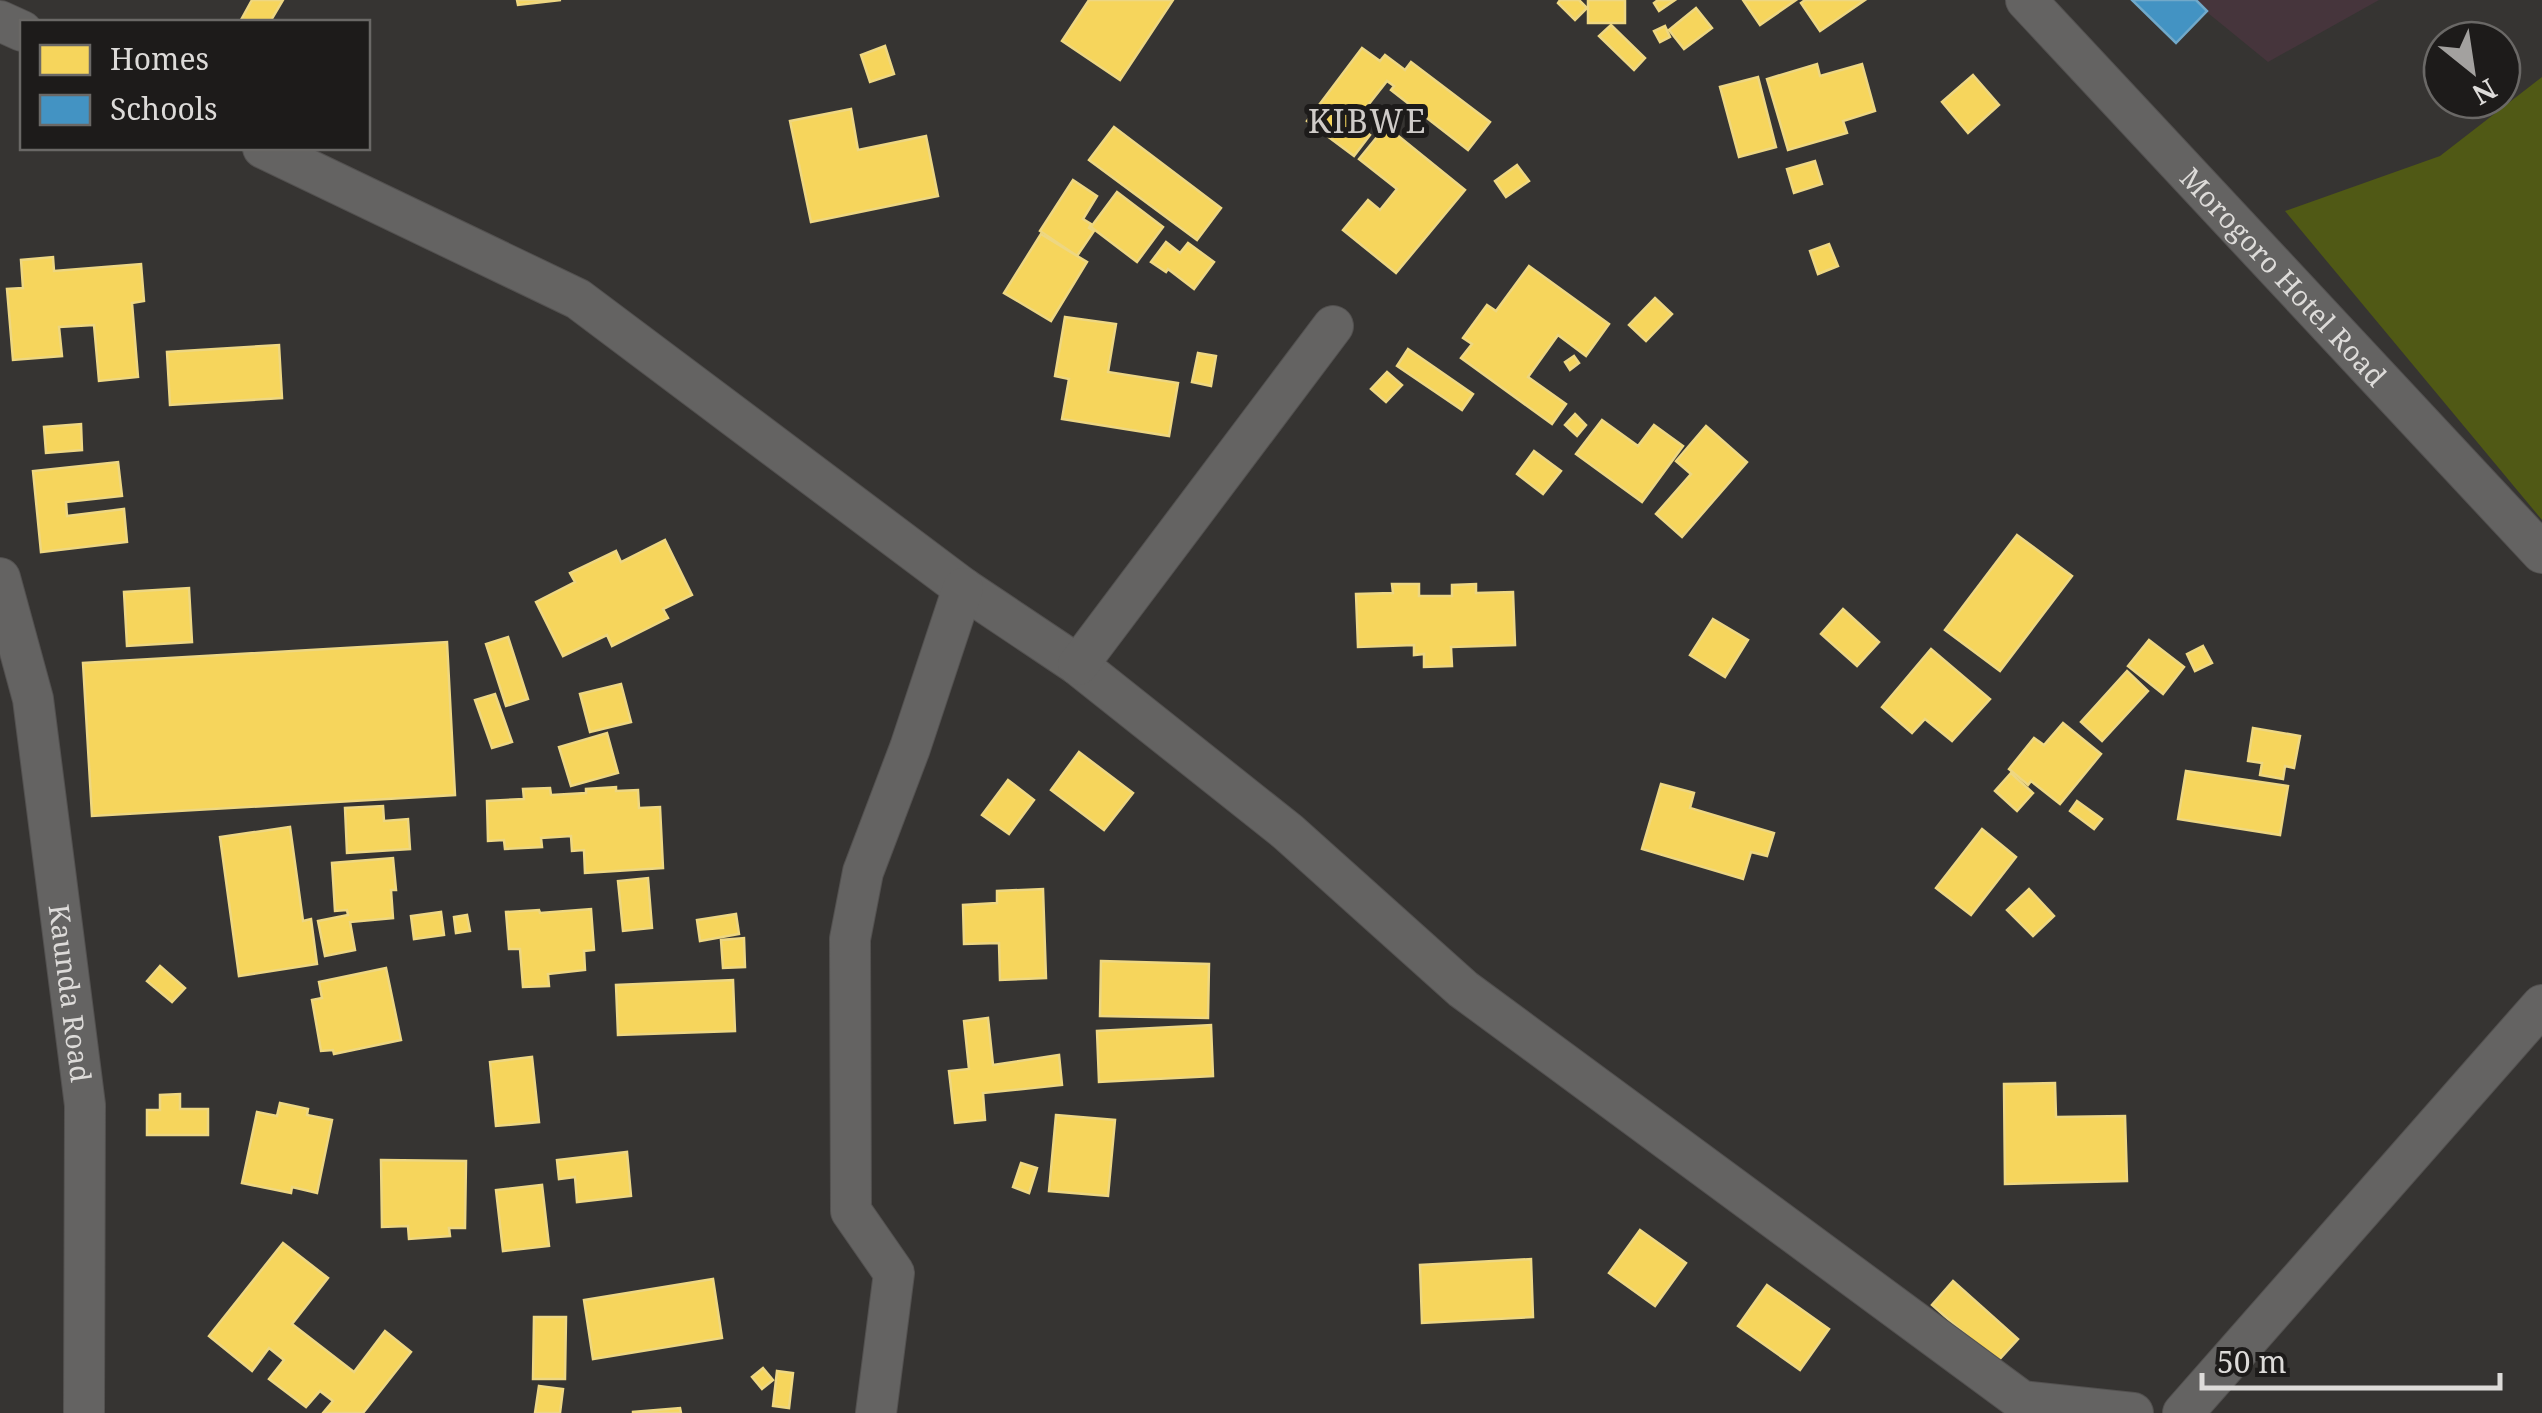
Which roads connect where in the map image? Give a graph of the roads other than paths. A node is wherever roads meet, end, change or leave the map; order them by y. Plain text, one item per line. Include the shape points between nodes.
1 (2026, 0) edge
2 (267, 150) edge
3 (1333, 326) dead end
4 (2542, 553) edge
5 (0, 578) edge
6 (963, 588) junction
7 (1078, 666) junction
8 (2542, 1005) edge
9 (2028, 1407) edge
10 (84, 1413) edge
11 (876, 1413) edge
12 (2134, 1413) edge
13 (2183, 1413) edge

1 - 4 street, Morogoro Hotel Road
2 - 6 street via 578,299
3 - 7 street
5 - 10 street, Kaunda Road via 33,699 85,1105
6 - 7 street
6 - 11 street via 863,872 850,939 852,1211 894,1273
7 - 9 street via 1288,832 1463,989
8 - 13 street
9 - 12 street

